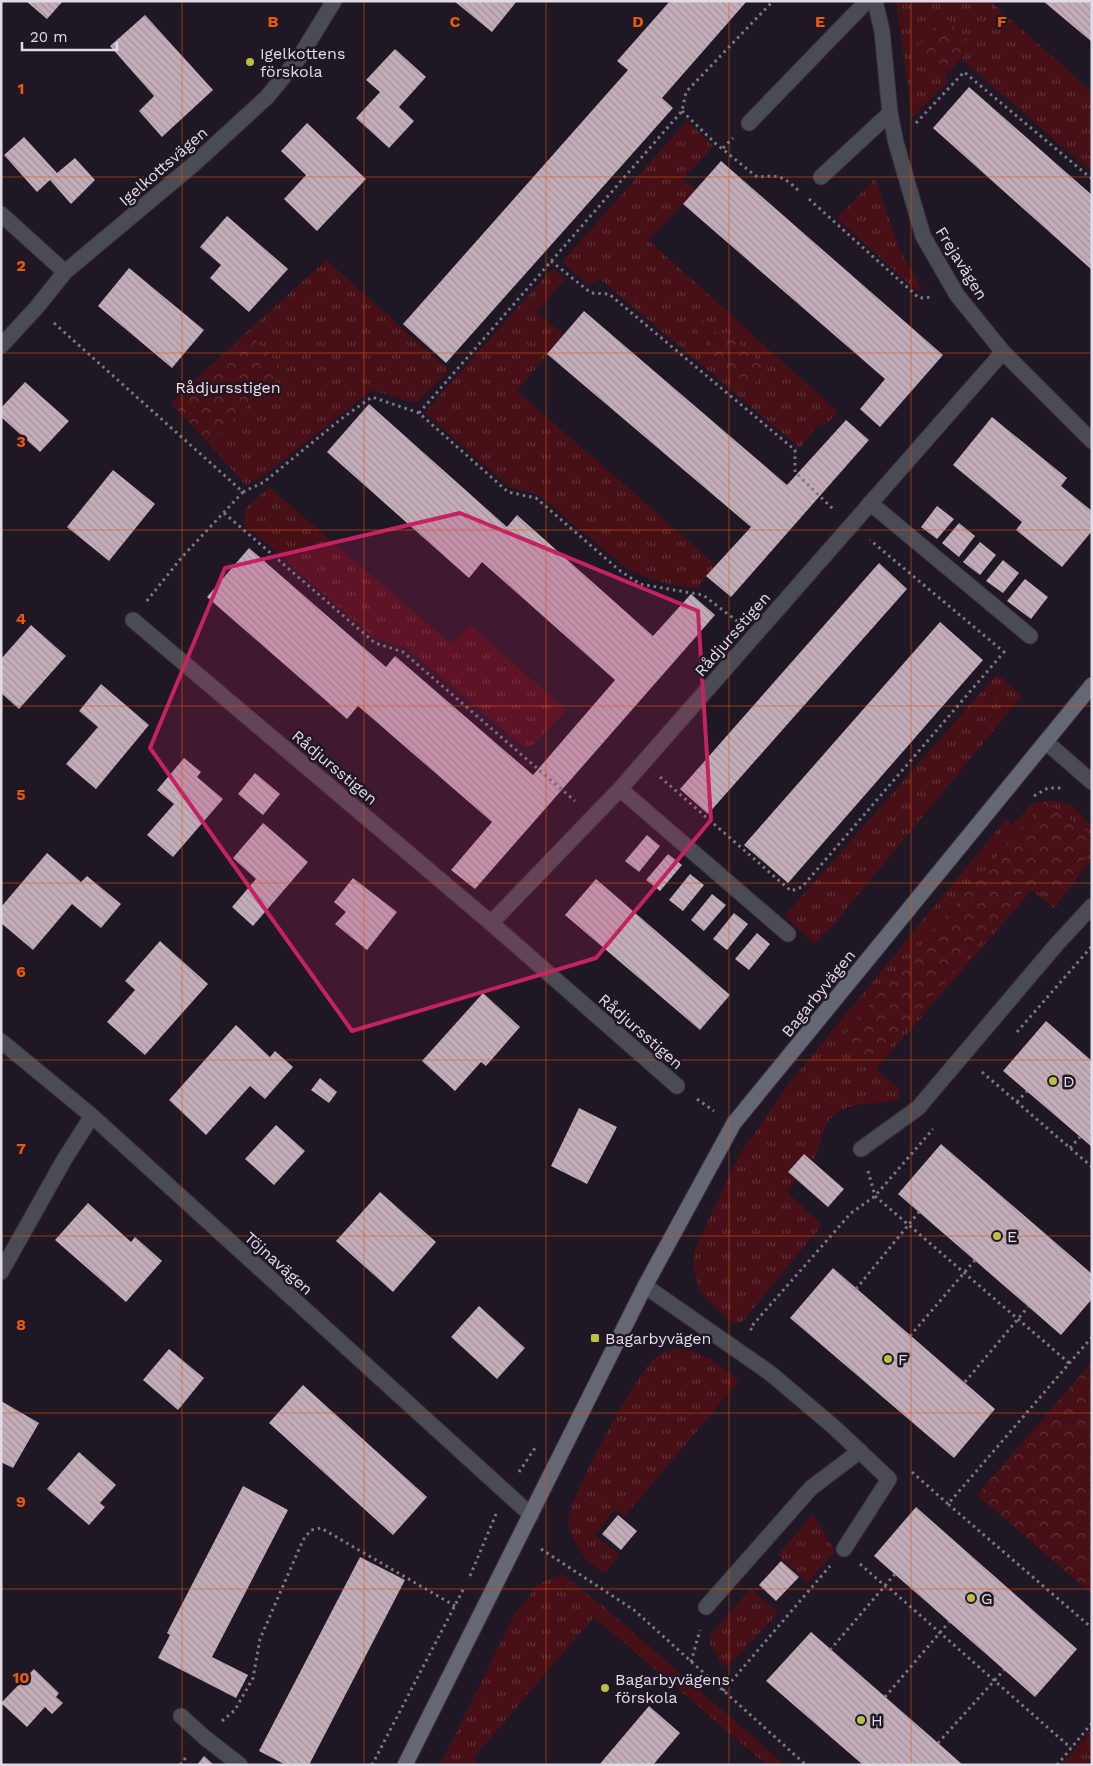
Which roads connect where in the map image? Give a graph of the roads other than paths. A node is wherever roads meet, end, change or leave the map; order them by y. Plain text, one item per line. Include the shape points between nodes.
1 (334, 1) edge
2 (867, 1) edge
3 (875, 1) edge
4 (890, 113) junction
5 (749, 123) dead end
6 (821, 178) dead end
7 (1, 214) edge
8 (66, 272) junction
9 (1, 346) edge
10 (1003, 352) junction
11 (1092, 441) edge
12 (870, 503) junction
13 (133, 620) road end
14 (1030, 636) dead end
15 (1092, 685) edge
16 (1046, 742) junction
17 (1092, 782) edge
18 (620, 789) junction
19 (1092, 906) edge
20 (491, 923) junction
21 (788, 934) dead end
22 (1, 1041) edge
23 (677, 1086) road end
24 (92, 1116) junction
25 (861, 1149) road end
26 (1, 1272) edge
27 (645, 1286) junction
28 (860, 1451) junction
29 (531, 1515) junction
30 (844, 1549) road end
31 (706, 1607) road end
32 (181, 1716) dead end
33 (240, 1765) edge
34 (406, 1765) edge

1 - 8 street, Igelkottsvägen via 299,58 267,97 194,164
2 - 5 street
3 - 4 street, Frejavägen via 882,31
4 - 6 street
4 - 10 street, Frejavägen via 923,236 957,295
7 - 8 street
8 - 9 street, Igelkottsvägen
10 - 11 street, Frejavägen
10 - 12 street, Rådjursstigen
12 - 14 street
12 - 18 street, Rådjursstigen
13 - 20 street, Rådjursstigen
15 - 16 street, Bagarbyvägen
16 - 17 street
16 - 27 street, Bagarbyvägen via 734,1123
18 - 20 street, Rådjursstigen
18 - 21 street
19 - 25 street via 918,1108
20 - 23 street, Rådjursstigen
22 - 24 street, Töjnavägen
24 - 26 street
24 - 29 street, Töjnavägen
27 - 28 street via 770,1373
27 - 29 street, Bagarbyvägen
28 - 30 street via 889,1479
28 - 31 street via 811,1488
29 - 34 street, Bagarbyvägen
32 - 33 street

